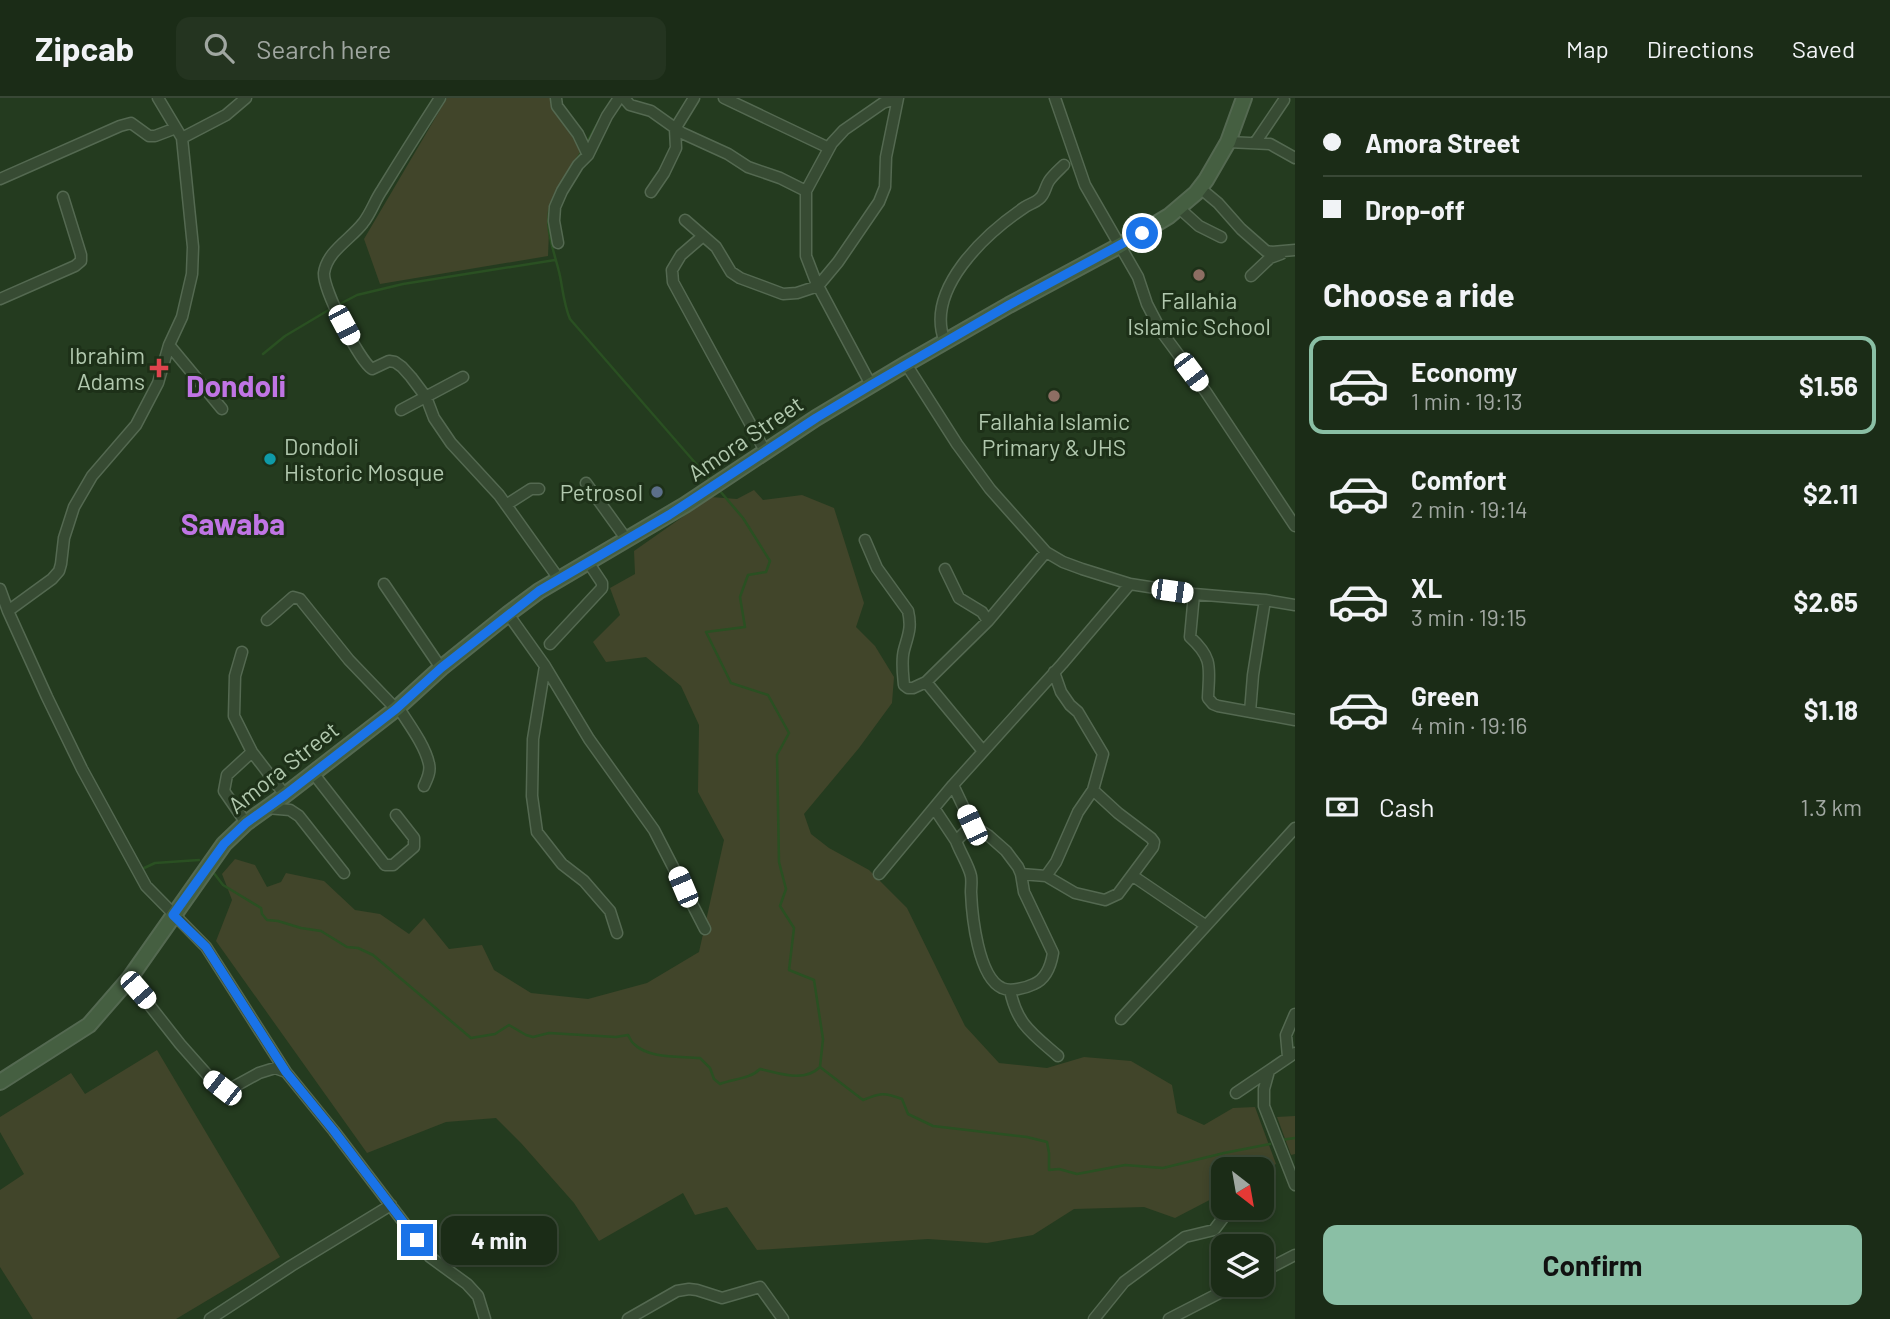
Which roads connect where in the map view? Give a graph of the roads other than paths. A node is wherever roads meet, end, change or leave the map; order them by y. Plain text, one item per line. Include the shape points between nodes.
1 (158, 98) edge
2 (246, 98) edge
3 (440, 98) edge
4 (556, 98) edge
5 (622, 98) edge
6 (694, 98) edge
7 (724, 98) edge
8 (897, 98) edge
9 (1055, 98) edge
10 (1244, 100) edge
11 (1284, 100) dead end
12 (176, 128) junction
13 (675, 129) junction
14 (182, 138) junction
15 (1228, 142) junction
16 (1255, 143) junction
17 (830, 148) junction
18 (586, 150) junction
19 (1295, 158) edge
20 (1064, 165) dead end
21 (0, 179) edge
22 (1200, 188) junction
23 (806, 191) junction
24 (652, 192) dead end
25 (64, 197) dead end
26 (1179, 208) junction
27 (685, 220) dead end
28 (702, 236) junction
29 (1222, 237) dead end
30 (558, 243) dead end
31 (1119, 246) junction
32 (1290, 251) edge
33 (1251, 276) dead end
34 (818, 286) junction
35 (0, 299) edge
36 (944, 342) junction
37 (169, 345) junction
38 (906, 364) junction
39 (463, 377) dead end
40 (871, 385) junction
41 (426, 397) junction
42 (222, 409) dead end
43 (401, 410) dead end
44 (765, 451) junction
45 (586, 483) dead end
46 (539, 489) dead end
47 (506, 505) junction
48 (1295, 526) edge
49 (627, 540) junction
50 (865, 540) dead end
51 (1046, 552) junction
52 (588, 562) junction
53 (944, 569) dead end
54 (559, 579) junction
55 (384, 584) dead end
56 (1130, 584) junction
57 (0, 589) edge
58 (1194, 594) junction
59 (1265, 600) junction
60 (1295, 605) edge
61 (8, 611) junction
62 (508, 614) junction
63 (267, 620) dead end
64 (988, 621) junction
65 (550, 644) dead end
66 (242, 652) dead end
67 (545, 666) junction
68 (441, 668) junction
69 (1054, 673) junction
70 (926, 682) junction
71 (397, 708) junction
72 (1250, 712) junction
73 (1295, 720) edge
74 (983, 751) junction
75 (252, 752) junction
76 (313, 773) junction
77 (953, 785) junction
78 (424, 786) dead end
79 (1093, 790) junction
80 (285, 795) junction
81 (267, 808) junction
82 (934, 808) junction
83 (396, 815) dead end
84 (246, 823) junction
85 (972, 825) junction
86 (1295, 828) edge
87 (956, 841) junction
88 (344, 873) dead end
89 (879, 874) dead end
90 (1021, 874) junction
91 (1046, 876) junction
92 (1133, 876) junction
93 (173, 915) junction
94 (1205, 925) junction
95 (705, 929) dead end
96 (617, 933) dead end
97 (129, 979) junction
98 (1010, 990) junction
99 (1295, 1014) edge
100 (1122, 1019) dead end
101 (1292, 1055) edge
102 (1058, 1056) dead end
103 (1269, 1070) junction
104 (286, 1072) junction
105 (0, 1082) edge
106 (1236, 1093) dead end
107 (1295, 1185) edge
108 (391, 1205) junction
109 (1222, 1220) edge
110 (1295, 1255) edge
111 (1274, 1266) edge
112 (1212, 1297) edge
113 (1194, 1306) junction
114 (210, 1319) edge
115 (485, 1319) edge
116 (628, 1319) edge
117 (783, 1319) edge
118 (1094, 1319) edge
119 (1169, 1319) edge
120 (1193, 1319) edge

1 - 12 street
2 - 14 street via 226,115
3 - 41 street via 365,221 336,250 324,274 334,307 362,360 372,369 389,361 402,366
4 - 18 street
5 - 13 street
5 - 18 street
6 - 13 street
7 - 17 street
8 - 17 street via 844,130
8 - 34 street via 879,202
9 - 31 street via 1085,185
10 - 15 street, Amora Street
11 - 16 street
12 - 14 street
12 - 21 street via 149,136 131,123 120,126
13 - 23 street
13 - 24 street via 676,148
14 - 37 street via 192,275 182,317
15 - 16 street
15 - 22 street, Amora Street
16 - 19 street via 1270,144
17 - 23 street
18 - 30 street via 555,207
20 - 36 street via 1042,197 984,241 950,281 939,317
22 - 26 street, Amora Street
22 - 32 street via 1266,251
23 - 34 street via 806,256
25 - 35 street via 81,261
26 - 29 street via 1199,226
26 - 31 street, Amora Street
27 - 28 street
28 - 34 street via 740,278 783,294
28 - 44 street via 671,270 673,282
31 - 36 street, Amora Street
31 - 48 street via 1161,331
32 - 33 street via 1270,258
34 - 40 street
36 - 38 street, Amora Street
37 - 42 street
37 - 61 street via 158,383 136,425 92,476 74,507 59,571
38 - 40 street, Amora Street
38 - 51 street via 990,489
39 - 41 street
40 - 44 street, Amora Street
41 - 43 street
41 - 47 street via 450,443
44 - 49 street, Amora Street
45 - 49 street
46 - 47 street
47 - 54 street
49 - 52 street, Amora Street
50 - 70 street via 877,568 908,611 904,685 914,688
51 - 56 street
51 - 64 street
52 - 54 street, Amora Street
52 - 65 street via 602,588
53 - 64 street via 959,598
54 - 62 street, Amora Street
55 - 68 street
56 - 58 street
56 - 69 street
57 - 61 street
58 - 59 street
58 - 72 street via 1190,637 1209,659 1209,698 1218,706
59 - 60 street
59 - 72 street
61 - 93 street via 82,769 146,886
62 - 67 street
62 - 68 street, Amora Street
63 - 71 street via 293,597 300,600 349,660
64 - 70 street
66 - 75 street via 235,676 234,716
67 - 95 street via 589,739 654,830
67 - 96 street via 533,739 537,832 610,911
68 - 71 street, Amora Street
69 - 74 street
69 - 79 street via 1061,692 1103,754
70 - 74 street
71 - 76 street, Amora Street
71 - 78 street via 429,764
72 - 73 street
74 - 77 street
75 - 80 street
75 - 84 street via 227,775 224,791
76 - 80 street, Amora Street
76 - 83 street via 386,865 393,865 414,846 414,838
77 - 82 street
77 - 85 street
79 - 91 street
79 - 92 street via 1154,842
80 - 81 street, Amora Street
81 - 84 street, Amora Street
81 - 88 street via 290,810 299,816
82 - 87 street
82 - 89 street
84 - 93 street, Amora Street via 224,844
85 - 87 street
85 - 90 street via 1006,851
86 - 94 street
87 - 98 street via 972,879 978,948 989,975
90 - 91 street
90 - 98 street via 1028,902 1053,953 1041,980
91 - 92 street via 1075,893 1105,900 1118,894
92 - 94 street
93 - 97 street, Amora Street
93 - 104 street via 206,947
94 - 100 street
97 - 104 street via 222,1088 230,1089 275,1068
97 - 105 street, Amora Street via 89,1025
98 - 102 street via 1014,1009 1028,1029
99 - 101 street via 1286,1035
101 - 103 street
103 - 106 street
103 - 107 street via 1264,1106
104 - 108 street
108 - 114 street
108 - 115 street via 430,1257 478,1296
109 - 118 street via 1214,1230 1185,1237 1124,1282
110 - 111 street
112 - 113 street
113 - 119 street
113 - 120 street
116 - 117 street via 677,1291 689,1289 722,1298 760,1287

